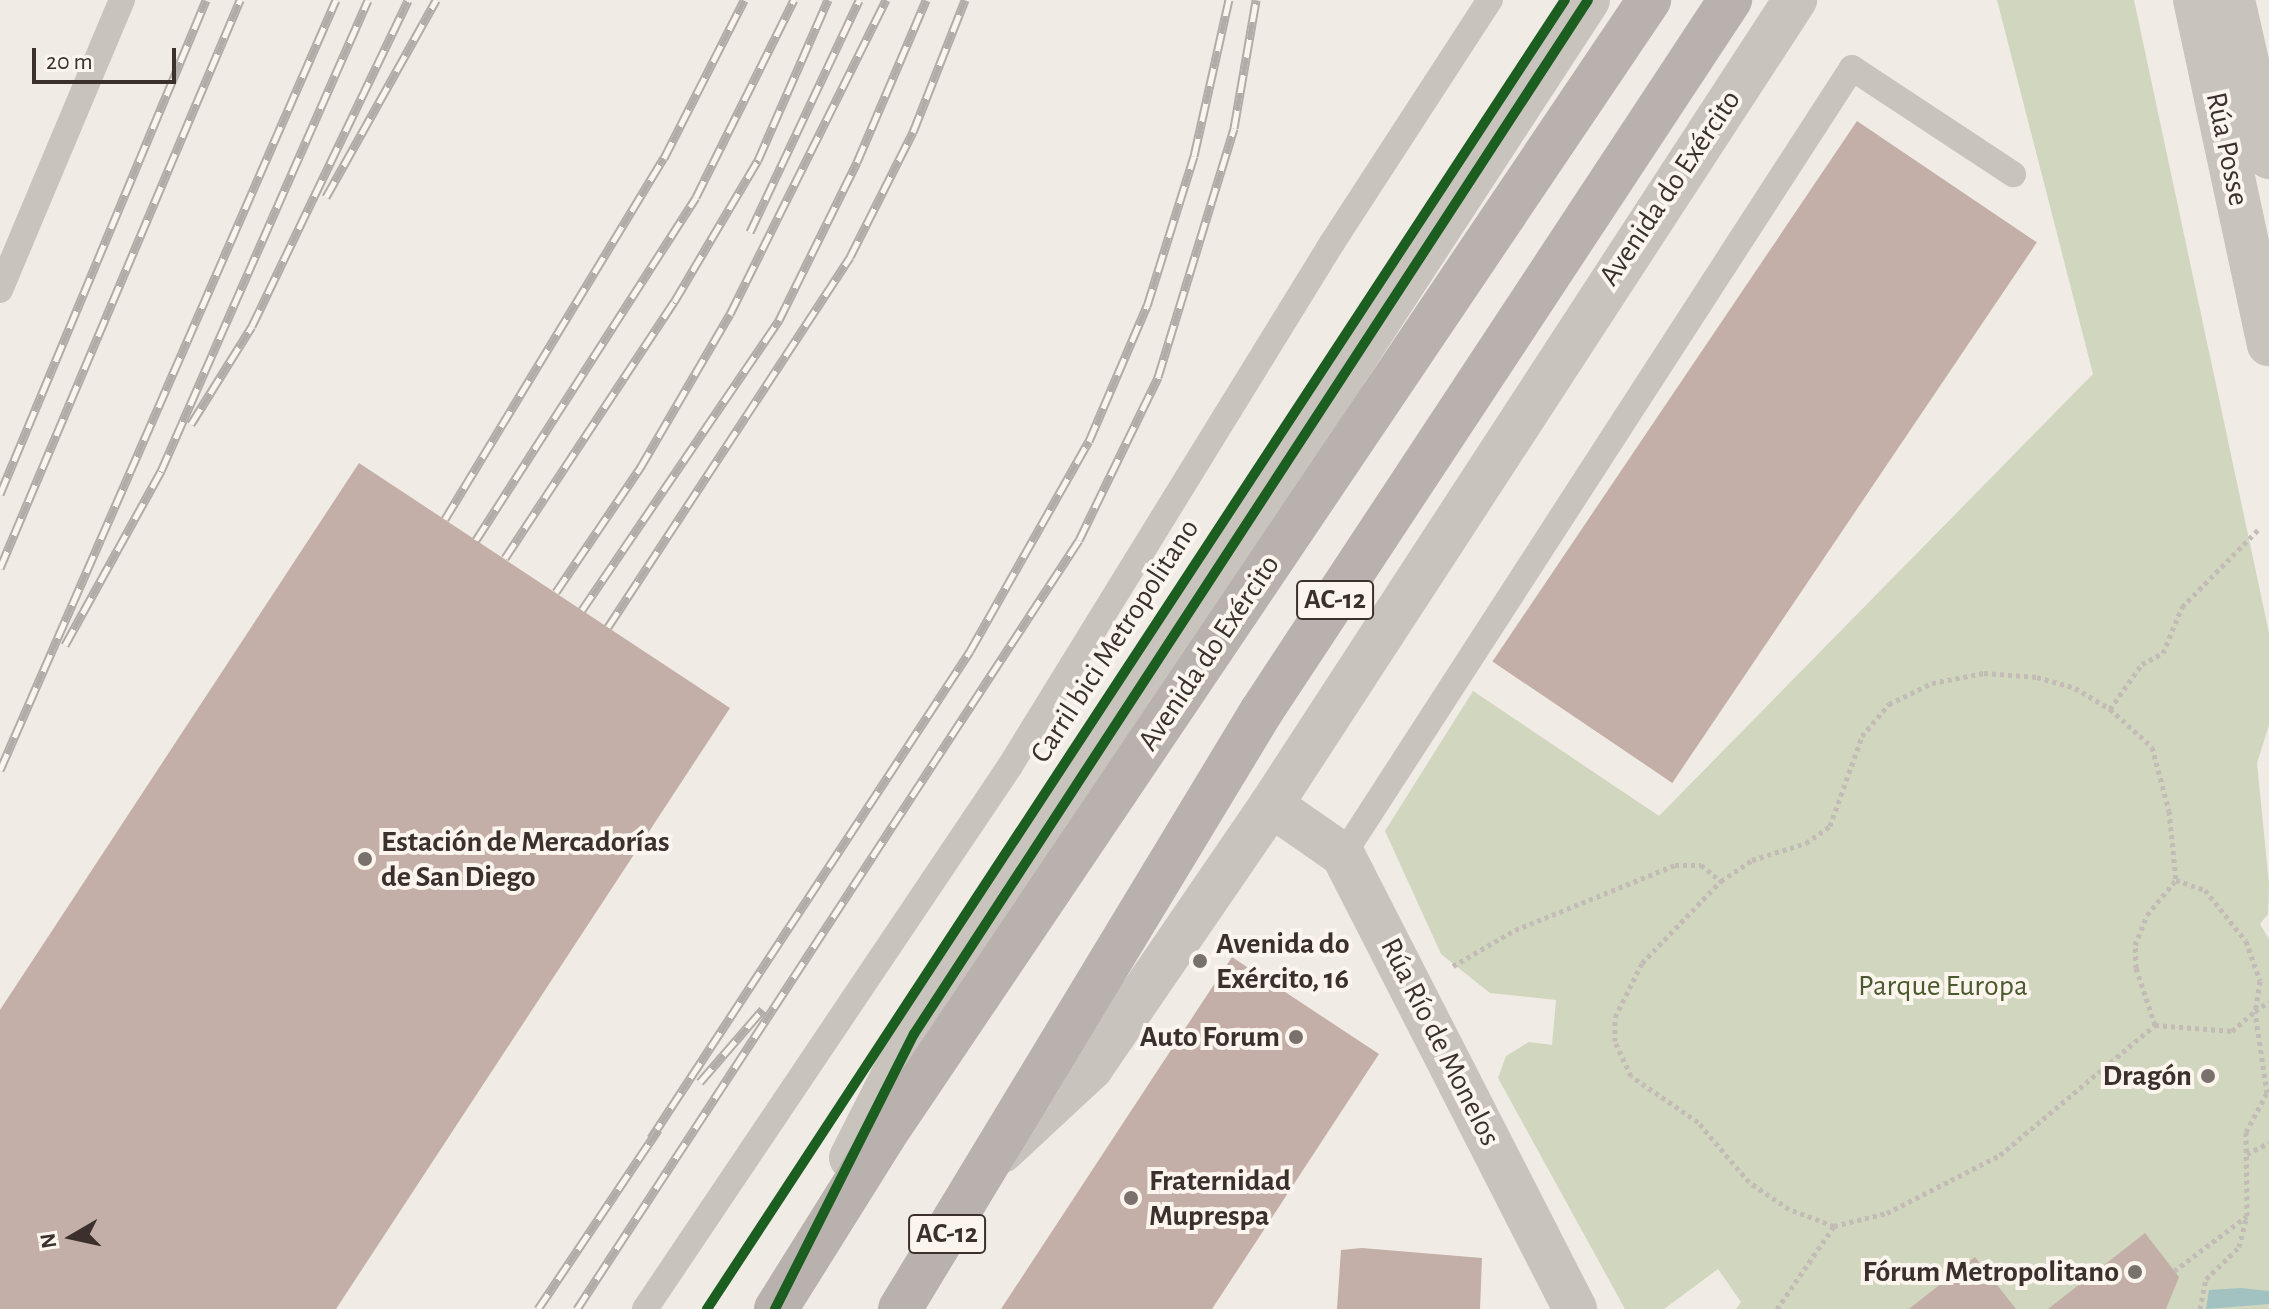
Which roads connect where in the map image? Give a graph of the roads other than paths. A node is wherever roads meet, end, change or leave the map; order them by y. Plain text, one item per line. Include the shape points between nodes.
1 (122, 0) edge
2 (1490, 0) edge
3 (1588, 0) edge
4 (1730, 0) edge
5 (1795, 0) edge
6 (2195, 0) edge
7 (2233, 0) edge
8 (1643, 9) edge
9 (2269, 157) edge
10 (2013, 174) dead end
11 (0, 290) edge
12 (2269, 344) edge
13 (1271, 805) junction
14 (1343, 855) junction
15 (995, 1158) junction
16 (645, 1309) edge
17 (775, 1309) edge
18 (900, 1309) edge
19 (1575, 1309) edge

1 - 11 lane
2 - 16 lane via 1332,243 1010,766
3 - 17 street, Avenida do Exército via 914,1034
4 - 15 main road, Avenida do Exército / AC-12 via 1261,712
5 - 13 street, Avenida do Exército
6 - 12 street, Rúa Posse
7 - 9 street, Rúa Posse
8 - 17 main road, Avenida do Exército / AC-12 via 893,1122
10 - 14 lane via 1852,68
13 - 14 street, Rúa Río de Monelos
13 - 15 street, Avenida do Exército via 1091,1068
14 - 19 street, Rúa Río de Monelos
15 - 18 main road, Avenida do Exército / AC-12

